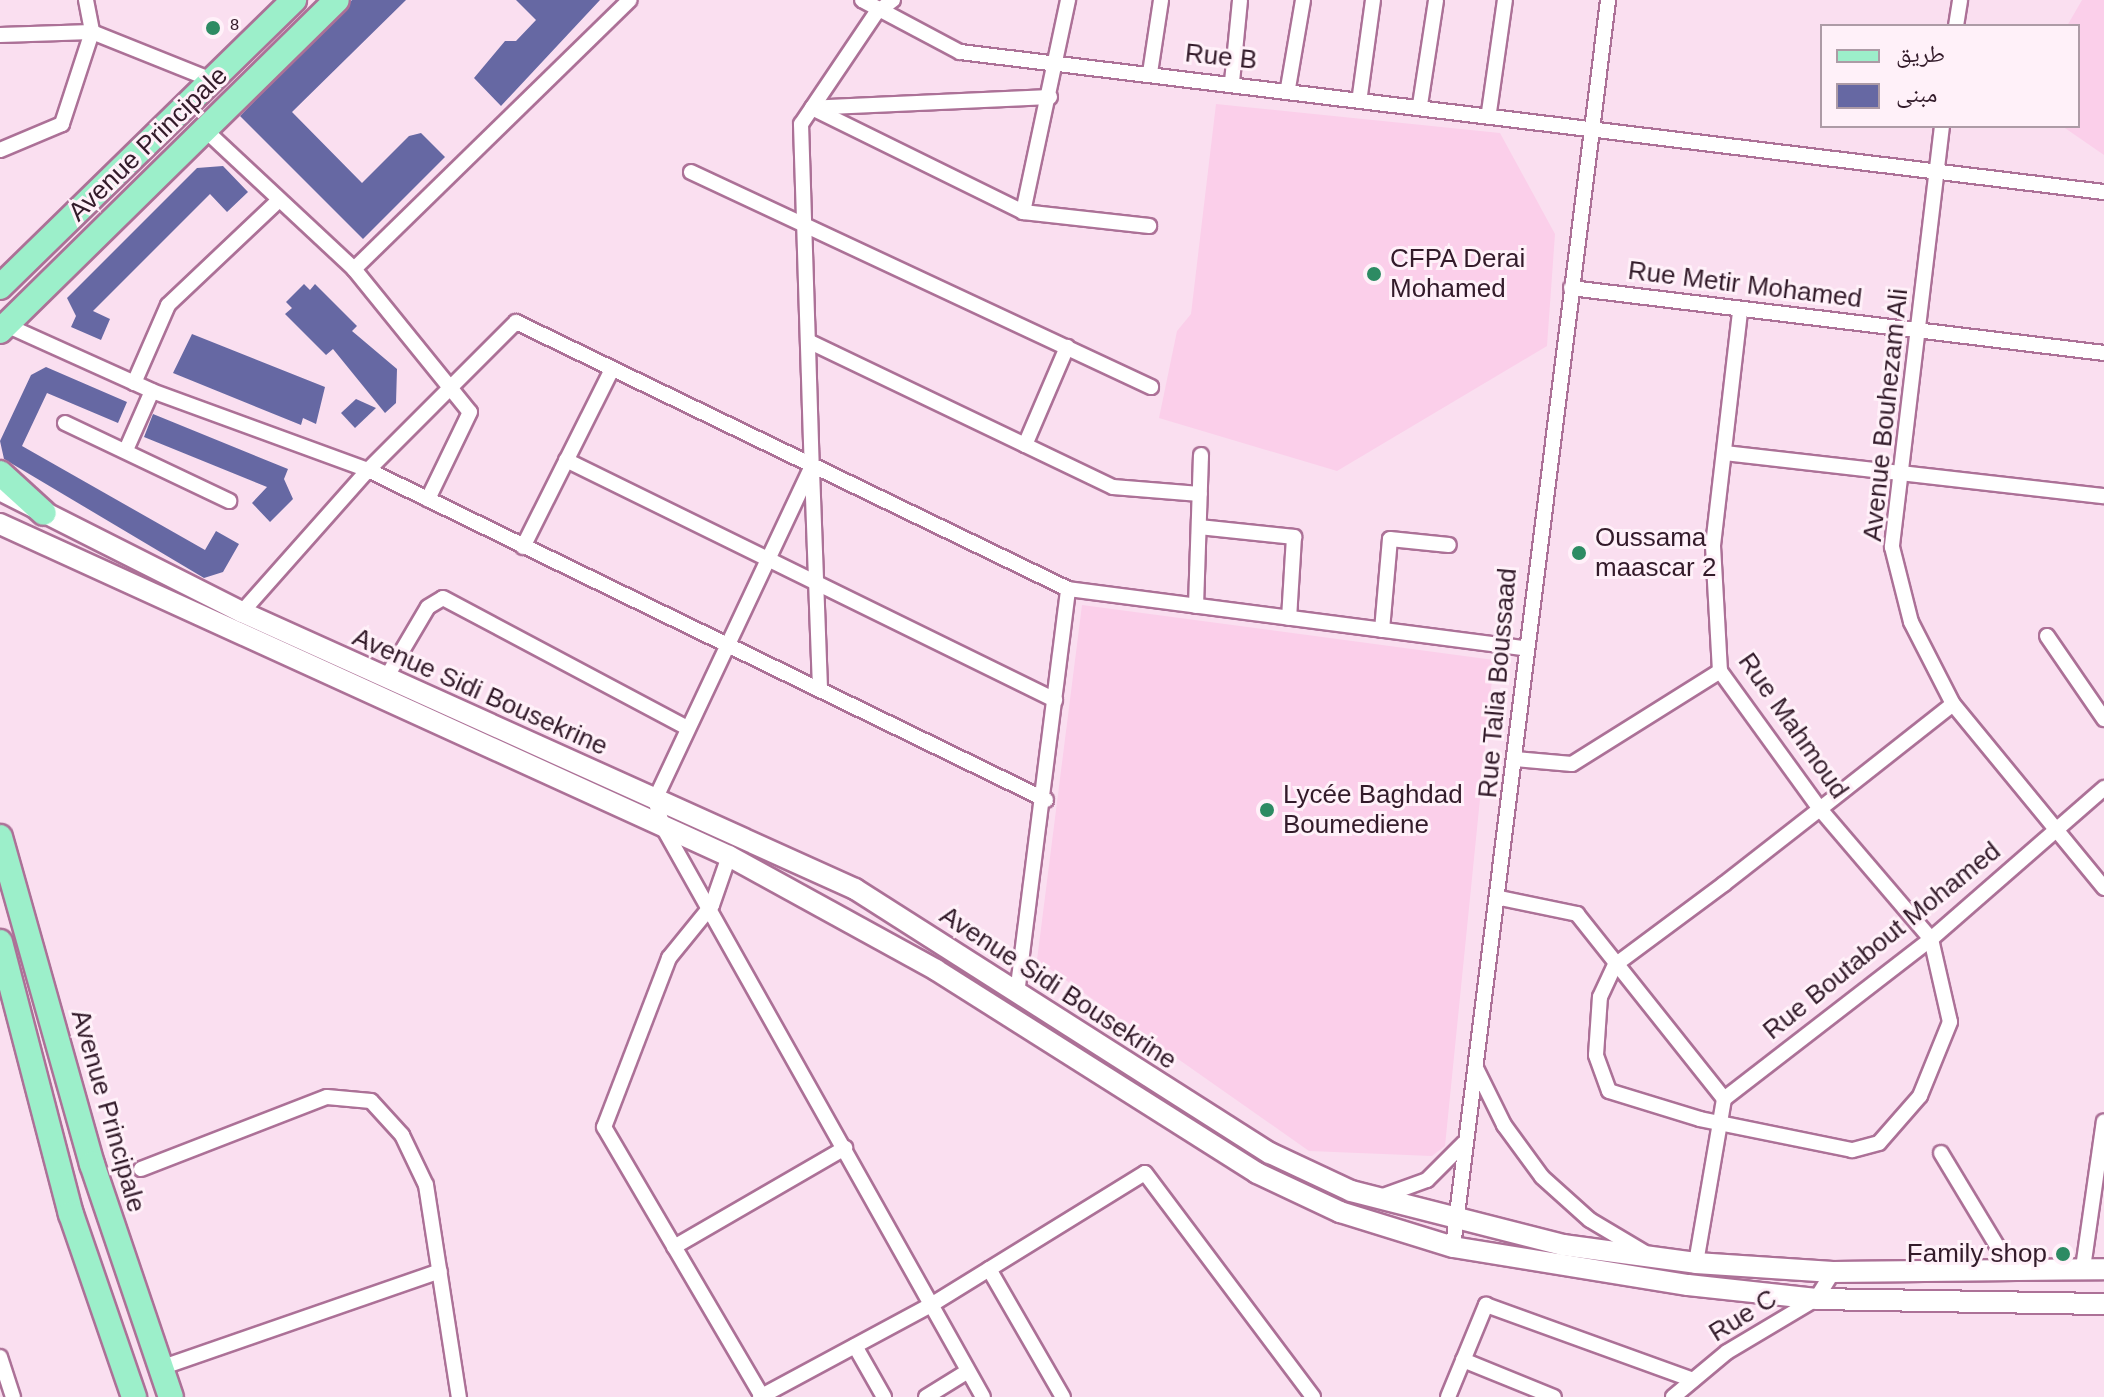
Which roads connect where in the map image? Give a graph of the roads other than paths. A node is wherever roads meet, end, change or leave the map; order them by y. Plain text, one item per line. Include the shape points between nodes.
1 (86, 0) edge
2 (294, 0) edge
3 (337, 0) edge
4 (630, 0) edge
5 (862, 0) edge
6 (893, 0) edge
7 (1068, 0) edge
8 (1161, 0) edge
9 (1240, 0) edge
10 (1303, 0) edge
11 (1373, 0) edge
12 (1436, 0) edge
13 (1505, 0) edge
14 (1608, 0) edge
15 (1960, 0) edge
16 (876, 13) junction
17 (1956, 24) edge
18 (92, 32) junction
19 (0, 35) edge
20 (1057, 66) junction
21 (1150, 73) junction
22 (212, 80) junction
23 (1232, 82) junction
24 (1288, 88) junction
25 (1360, 95) junction
26 (1050, 97) junction
27 (1420, 105) junction
28 (812, 108) junction
29 (1489, 112) junction
30 (1588, 123) junction
31 (1942, 128) edge
32 (204, 129) junction
33 (0, 150) edge
34 (1936, 170) junction
35 (691, 172) dead end
36 (2104, 192) edge
37 (276, 203) junction
38 (1023, 212) junction
39 (804, 223) junction
40 (1149, 226) dead end
41 (354, 269) junction
42 (0, 287) edge
43 (1571, 288) junction
44 (1740, 312) junction
45 (3, 328) edge
46 (1921, 328) junction
47 (808, 341) junction
48 (1067, 347) junction
49 (2104, 353) edge
50 (612, 369) junction
51 (134, 383) junction
52 (1151, 387) dead end
53 (152, 391) junction
54 (451, 391) junction
55 (65, 423) dead end
56 (1025, 445) junction
57 (126, 450) junction
58 (1725, 453) junction
59 (1201, 455) dead end
60 (566, 460) junction
61 (812, 466) junction
62 (368, 470) junction
63 (1901, 471) junction
64 (0, 473) edge
65 (0, 490) edge
66 (1200, 494) junction
67 (2104, 496) edge
68 (428, 499) junction
69 (229, 501) dead end
70 (44, 513) junction
71 (0, 524) edge
72 (1199, 527) junction
73 (1449, 545) dead end
74 (523, 547) junction
75 (765, 562) junction
76 (815, 585) junction
77 (1068, 589) junction
78 (1196, 606) junction
79 (242, 612) junction
80 (1289, 618) junction
81 (1382, 630) junction
82 (2047, 636) dead end
83 (724, 646) junction
84 (1523, 648) junction
85 (1720, 671) junction
86 (386, 678) junction
87 (820, 689) junction
88 (1055, 700) junction
89 (1953, 704) junction
90 (2104, 719) edge
91 (687, 728) junction
92 (1515, 759) junction
93 (2104, 788) edge
94 (655, 800) junction
95 (1046, 800) junction
96 (1820, 809) junction
97 (2057, 827) junction
98 (664, 829) junction
99 (0, 837) edge
100 (729, 856) junction
101 (2104, 888) edge
102 (1500, 898) junction
103 (712, 905) junction
104 (1931, 939) junction
105 (0, 942) edge
106 (1615, 965) junction
107 (1017, 994) junction
108 (1476, 1067) junction
109 (1724, 1099) junction
110 (2104, 1121) edge
111 (1722, 1124) junction
112 (1465, 1142) junction
113 (845, 1148) junction
114 (1941, 1153) dead end
115 (141, 1169) dead end
116 (1376, 1198) junction
117 (1456, 1220) junction
118 (674, 1247) junction
119 (1453, 1247) junction
120 (1645, 1253) junction
121 (1696, 1263) junction
122 (2083, 1268) junction
123 (989, 1269) junction
124 (2011, 1269) junction
125 (2104, 1269) edge
126 (440, 1271) junction
127 (1833, 1272) junction
128 (1816, 1299) junction
129 (2104, 1304) edge
130 (931, 1305) junction
131 (855, 1346) junction
132 (0, 1357) edge
133 (1463, 1360) junction
134 (160, 1368) junction
135 (968, 1371) junction
136 (1693, 1380) junction
137 (787, 1391) edge
138 (761, 1396) edge
139 (13, 1397) edge
140 (134, 1397) edge
141 (171, 1397) edge
142 (459, 1397) edge
143 (884, 1397) edge
144 (926, 1397) edge
145 (983, 1397) edge
146 (1063, 1397) edge
147 (1313, 1397) edge
148 (1448, 1397) edge
149 (1554, 1397) edge
150 (1673, 1397) edge

1 - 18 street
2 - 22 main road, Avenue Principale
3 - 32 main road, Avenue Principale
4 - 41 street
5 - 16 street, Rue B
6 - 16 street
7 - 20 street
8 - 21 street
9 - 23 street
10 - 24 street
11 - 25 street
12 - 27 street
13 - 29 street
14 - 30 street, Rue Talia Boussaad
15 - 17 street
16 - 20 street, Rue B via 960,52
16 - 28 street
18 - 19 street
18 - 22 street
18 - 33 street via 62,124
20 - 21 street, Rue B
20 - 26 street
21 - 23 street, Rue B
22 - 42 main road, Avenue Principale
23 - 24 street, Rue B
24 - 25 street, Rue B
25 - 27 street, Rue B
26 - 28 street
26 - 38 street
27 - 29 street, Rue B
28 - 38 street
28 - 39 street via 801,124
29 - 30 street, Rue B
30 - 34 street, Rue B
30 - 43 street, Rue Talia Boussaad
31 - 34 street, Avenue Bouhezam Ali
32 - 37 street
32 - 45 main road, Avenue Principale
34 - 36 street, Rue B
34 - 46 street, Avenue Bouhezam Ali
35 - 39 street
37 - 41 street
37 - 51 street via 168,305
38 - 40 street
39 - 47 street
39 - 48 street
41 - 54 street
43 - 44 street, Rue Metir Mohamed
43 - 84 street, Rue Talia Boussaad
44 - 46 street, Rue Metir Mohamed
44 - 58 street, Rue Mahmoud
45 - 51 street
46 - 49 street, Rue Metir Mohamed
46 - 63 street, Avenue Bouhezam Ali
47 - 56 street
47 - 61 street
48 - 52 street
48 - 56 street
50 - 54 street via 516,322
50 - 60 street
50 - 61 street
51 - 53 street
53 - 57 street
53 - 62 street
54 - 62 street
54 - 68 street via 470,412
55 - 57 street
56 - 66 street via 1113,487
57 - 69 street
58 - 63 street
58 - 85 street, Rue Mahmoud via 1712,561
59 - 66 street
60 - 74 street
60 - 75 street
61 - 75 street
61 - 76 street
61 - 77 street
62 - 68 street
62 - 79 street
63 - 67 street
63 - 89 street, Avenue Bouhezam Ali via 1892,547 1911,622
64 - 70 main road
65 - 70 main road
66 - 72 street
68 - 74 street
70 - 79 main road, Avenue Sidi Bousekrine
71 - 98 main road
72 - 78 street
72 - 80 street via 1294,537
73 - 81 street via 1390,539
74 - 83 street
75 - 76 street
75 - 83 street
76 - 87 street
76 - 88 street
77 - 78 street
77 - 88 street
78 - 80 street
79 - 86 main road, Avenue Sidi Bousekrine
80 - 81 street
81 - 84 street
82 - 90 street
83 - 87 street
83 - 91 street
84 - 92 street, Rue Talia Boussaad
85 - 92 street via 1572,764
85 - 96 street, Rue Mahmoud
86 - 91 street via 428,607 443,598
86 - 94 main road, Avenue Sidi Bousekrine
87 - 95 street
88 - 95 street
89 - 96 street
89 - 97 street, Avenue Bouhezam Ali
91 - 94 street
92 - 102 street, Rue Talia Boussaad
93 - 97 street, Rue Boutabout Mohamed
94 - 98 street
94 - 107 main road, Avenue Sidi Bousekrine via 855,889
95 - 107 street
96 - 104 street, Rue Mahmoud
96 - 106 street
97 - 101 street, Avenue Bouhezam Ali
97 - 104 street, Rue Boutabout Mohamed
98 - 100 main road
98 - 103 street
99 - 134 main road, Avenue Principale via 92,1164
100 - 103 street
100 - 119 main road via 936,970 1257,1173 1340,1212
102 - 106 street via 1577,914
102 - 108 street, Rue Talia Boussaad
103 - 113 street
103 - 118 street via 669,958 604,1127
104 - 109 street, Rue Boutabout Mohamed
104 - 111 street via 1950,1022 1920,1096 1879,1143 1852,1150
105 - 140 main road via 71,1214
106 - 109 street
106 - 111 street via 1600,997 1596,1055 1609,1091
107 - 116 main road, Avenue Sidi Bousekrine via 1270,1153
108 - 112 street, Rue Talia Boussaad
108 - 120 street via 1504,1125 1542,1177 1590,1220
109 - 111 street
110 - 122 street
111 - 121 street
112 - 116 street via 1427,1180
112 - 117 street, Rue Talia Boussaad
113 - 118 street
113 - 130 street
114 - 124 street
115 - 126 street via 327,1097 371,1101 402,1135 426,1185
116 - 117 main road, Avenue Sidi Bousekrine
117 - 119 street, Rue Talia Boussaad
117 - 120 main road, Avenue Sidi Bousekrine via 1563,1245
118 - 138 street
119 - 128 main road via 1559,1269
120 - 121 main road, Avenue Sidi Bousekrine
121 - 127 main road, Avenue Sidi Bousekrine
122 - 124 main road, Avenue Sidi Bousekrine
122 - 125 main road, Avenue Sidi Bousekrine
123 - 130 street
123 - 146 street
123 - 147 street via 1145,1173
124 - 127 main road, Avenue Sidi Bousekrine
126 - 134 street
126 - 142 street
127 - 128 street, Rue C
128 - 129 main road
128 - 136 street, Rue C
130 - 131 street
130 - 135 street
131 - 137 street
131 - 143 street
132 - 139 street
133 - 136 street via 1486,1305
133 - 148 street
133 - 149 street
134 - 141 main road, Avenue Principale
135 - 144 street
135 - 145 street
136 - 150 street, Rue C
137 - 138 street

